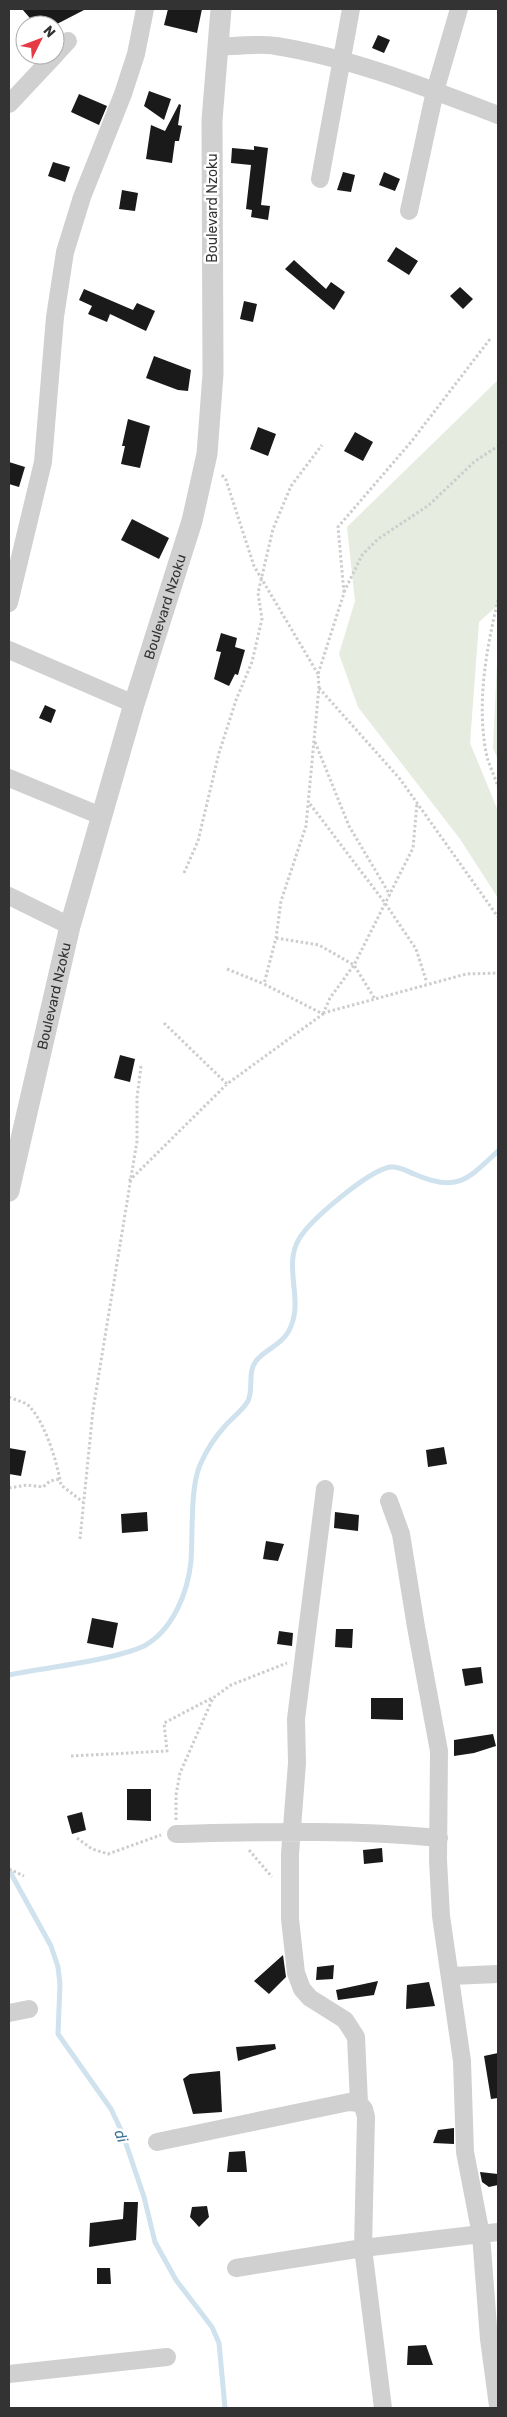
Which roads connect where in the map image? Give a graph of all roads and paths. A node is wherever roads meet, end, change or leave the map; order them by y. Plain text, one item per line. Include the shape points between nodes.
1 (145, 9) edge
2 (221, 9) edge
3 (351, 9) edge
4 (459, 9) edge
5 (68, 41) dead end
6 (65, 44) edge
7 (219, 47) junction
8 (341, 60) junction
9 (46, 65) edge
10 (435, 91) junction
11 (9, 104) edge
12 (498, 115) edge
13 (320, 179) dead end
14 (408, 211) dead end
15 (490, 339) dead end
16 (322, 445) dead end
17 (498, 446) edge
18 (207, 454) junction
19 (261, 576) junction
20 (344, 593) junction
21 (498, 600) edge
22 (9, 603) edge
23 (9, 650) edge
24 (318, 674) junction
25 (319, 687) junction
26 (134, 704) junction
27 (313, 739) junction
28 (9, 778) edge
29 (498, 786) edge
30 (418, 803) junction
31 (310, 804) junction
32 (101, 816) junction
33 (184, 873) dead end
34 (390, 895) junction
35 (9, 896) edge
36 (385, 903) junction
37 (498, 917) edge
38 (70, 926) junction
39 (276, 938) junction
40 (354, 964) junction
41 (228, 969) dead end
42 (498, 973) edge
43 (427, 983) junction
44 (264, 984) junction
45 (375, 999) junction
46 (323, 1014) junction
47 (164, 1023) dead end
48 (141, 1066) dead end
49 (227, 1084) junction
50 (129, 1181) junction
51 (9, 1191) edge
52 (9, 1397) edge
53 (60, 1479) junction
54 (9, 1488) edge
55 (325, 1489) dead end
56 (388, 1501) dead end
57 (84, 1503) junction
58 (80, 1539) dead end
59 (304, 1657) junction
60 (213, 1698) junction
61 (71, 1756) dead end
62 (292, 1831) junction
63 (231, 1832) junction
64 (176, 1834) junction
65 (77, 1838) dead end
66 (439, 1838) junction
67 (9, 1869) edge
68 (24, 1876) dead end
69 (275, 1880) dead end
70 (498, 1974) edge
71 (451, 1976) junction
72 (29, 2009) dead end
73 (9, 2013) edge
74 (359, 2103) junction
75 (156, 2142) dead end
76 (490, 2234) edge
77 (363, 2248) junction
78 (236, 2268) dead end
79 (167, 2357) dead end
80 (9, 2374) edge
81 (498, 2406) edge
82 (383, 2408) edge

1 - 22 street via 136,54 123,94 82,197 65,252 43,462
2 - 7 street, Boulevard Nzoku
3 - 8 street
4 - 10 street
5 - 6 street
7 - 8 street via 274,46
7 - 18 street, Boulevard Nzoku via 212,120 213,374
8 - 10 street
8 - 13 street
9 - 11 street
10 - 12 street
10 - 14 street
15 - 20 path via 411,442 338,527
16 - 19 path via 291,486 273,529
17 - 20 path via 474,462 429,505 378,539 362,555
18 - 19 path via 226,480 254,566
18 - 26 street, Boulevard Nzoku via 192,521
19 - 24 path
19 - 33 path via 258,593 262,619 252,662 236,700 219,753 198,841
20 - 24 path
21 - 29 path via 482,699 487,758
23 - 26 street
24 - 25 path
25 - 27 path
25 - 30 path
26 - 32 street, Boulevard Nzoku
27 - 31 path
27 - 34 path via 349,826
28 - 32 street
30 - 34 path via 413,848
30 - 37 path
31 - 36 path
31 - 39 path via 281,902
32 - 38 street, Boulevard Nzoku
34 - 36 path
35 - 38 street
36 - 40 path
36 - 43 path via 416,950
38 - 51 street, Boulevard Nzoku
39 - 40 path via 319,945
39 - 44 path
40 - 45 path
40 - 46 path
41 - 44 path
42 - 43 path via 466,974
43 - 45 path
44 - 46 path
45 - 46 path
46 - 49 path
47 - 49 path
48 - 50 path via 137,1141
49 - 50 path
50 - 57 path via 93,1410
52 - 53 path via 30,1406 48,1439
53 - 54 path via 43,1487
53 - 57 path via 61,1485
55 - 59 street
56 - 66 street via 401,1534 439,1751
57 - 58 path
59 - 60 path via 257,1673
59 - 62 street via 296,1719 297,1763
60 - 61 path via 164,1723 166,1751
60 - 64 path via 180,1773 176,1795
62 - 63 street
62 - 66 street via 380,1832
62 - 74 street via 290,1920 296,1973 302,1989 310,1998 351,2026 356,2037
63 - 64 street
63 - 69 path
64 - 65 path via 159,1836 108,1854 92,1849
66 - 71 street via 441,1916
67 - 68 path
70 - 71 street
71 - 76 street via 462,2061 465,2152
72 - 73 street
74 - 75 street via 349,2102
74 - 77 street via 366,2117
76 - 77 street
76 - 81 street via 489,2339
77 - 78 street
77 - 82 street
79 - 80 street

